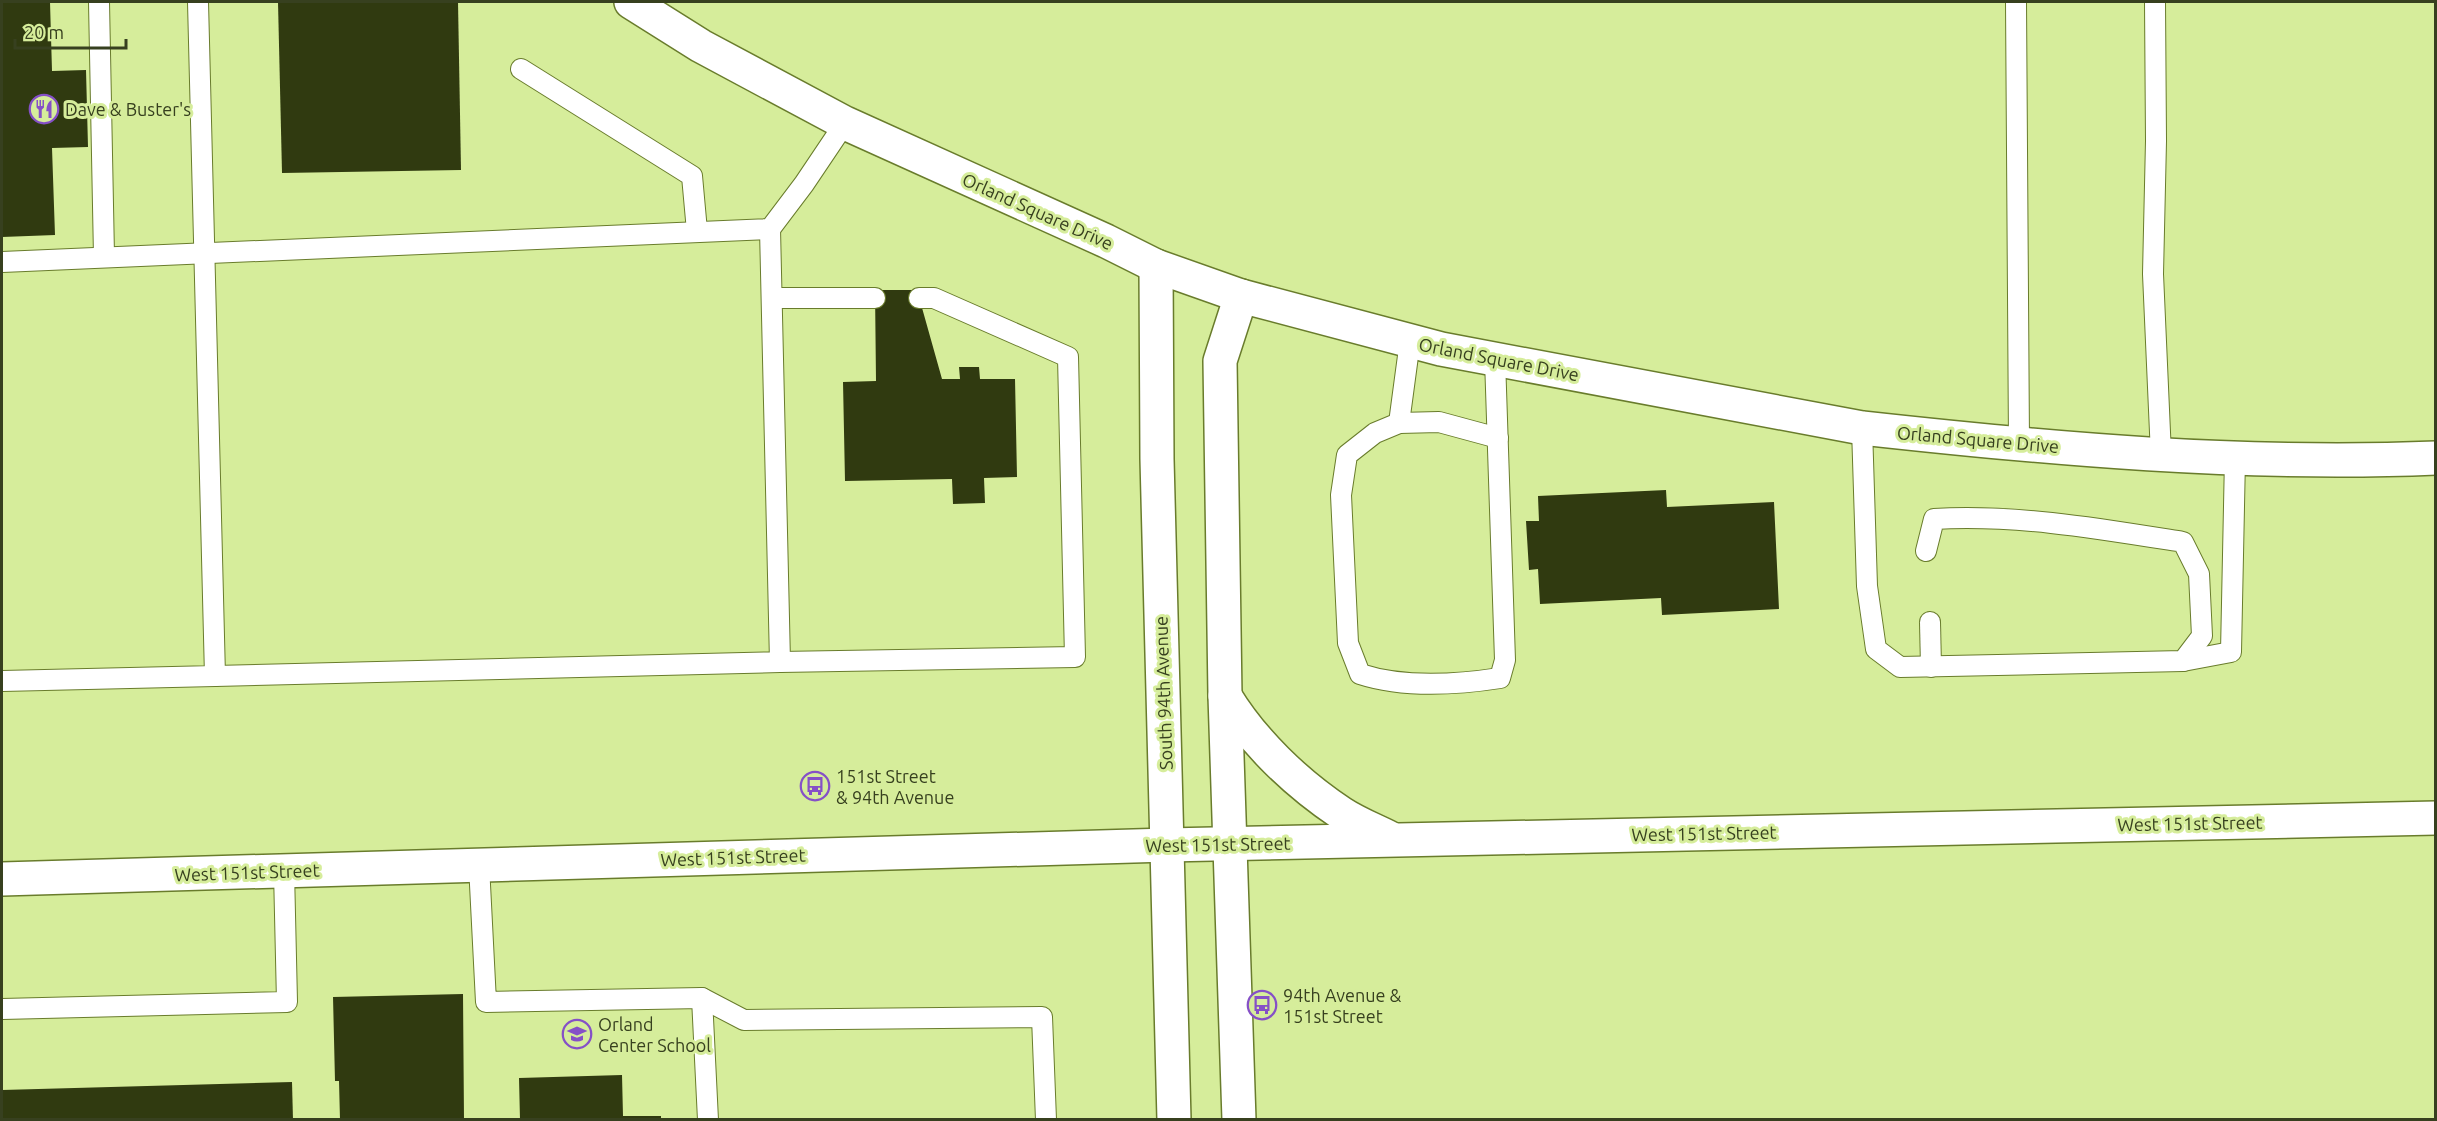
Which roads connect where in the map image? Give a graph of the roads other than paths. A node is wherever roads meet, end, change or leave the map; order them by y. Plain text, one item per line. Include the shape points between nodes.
1 (99, 2) edge
2 (198, 2) edge
3 (631, 2) edge
4 (2016, 2) edge
5 (2155, 2) edge
6 (521, 69) dead end
7 (846, 123) junction
8 (770, 229) junction
9 (697, 231) junction
10 (204, 255) junction
11 (105, 256) junction
12 (2, 262) edge
13 (1156, 266) junction
14 (1241, 296) junction
15 (772, 298) junction
16 (875, 298) dead end
17 (920, 298) dead end
18 (1410, 341) junction
19 (1496, 359) junction
20 (1399, 423) junction
21 (1863, 428) junction
22 (1498, 438) junction
23 (2019, 443) junction
24 (2161, 455) junction
25 (2235, 458) junction
26 (2436, 458) edge
27 (1926, 551) dead end
28 (1930, 622) dead end
29 (2183, 661) junction
30 (780, 662) junction
31 (1931, 667) junction
32 (214, 676) junction
33 (2, 681) edge
34 (1225, 696) junction
35 (2436, 818) edge
36 (1395, 840) junction
37 (1230, 843) junction
38 (1167, 845) junction
39 (479, 865) junction
40 (284, 871) junction
41 (2, 879) edge
42 (702, 998) junction
43 (2, 1009) edge
44 (708, 1119) edge
45 (1046, 1119) edge
46 (1174, 1119) edge
47 (1239, 1119) edge

1 - 11 lane
2 - 10 lane
3 - 7 street, Orland Square Drive via 701,46
4 - 23 lane
5 - 24 lane via 2157,141 2153,274
6 - 9 lane via 692,176
7 - 8 lane
7 - 13 street, Orland Square Drive
8 - 9 lane
8 - 15 lane
9 - 10 lane
10 - 11 lane
10 - 32 lane
11 - 12 lane
13 - 14 street, Orland Square Drive
13 - 38 street, South 94th Avenue
14 - 18 street, Orland Square Drive
14 - 34 street via 1220,361
15 - 16 lane
15 - 30 lane
17 - 30 lane via 934,298 1068,357 1075,657
18 - 19 street, Orland Square Drive
18 - 20 lane
19 - 21 street, Orland Square Drive
19 - 22 lane
20 - 22 lane via 1439,422
20 - 22 lane via 1375,433 1347,455 1341,495 1347,643 1360,674 1385,682 1474,682 1500,678 1505,660
21 - 23 street, Orland Square Drive
21 - 31 lane via 1867,586 1876,649 1900,667
23 - 24 street, Orland Square Drive
24 - 25 street, Orland Square Drive
25 - 26 street, Orland Square Drive
25 - 29 lane via 2231,652
27 - 29 lane via 1934,519 1970,517 2117,531 2183,542 2199,574 2202,636
28 - 31 lane
29 - 31 lane
30 - 32 lane
32 - 33 lane
34 - 36 street via 1259,742 1302,782 1342,814
34 - 37 street
35 - 36 street, West 151st Street
36 - 37 street, West 151st Street
37 - 38 street, West 151st Street
37 - 47 street
38 - 39 street, West 151st Street
38 - 46 street, South 94th Avenue
39 - 40 street, West 151st Street
39 - 42 lane via 486,1002
40 - 41 street, West 151st Street
40 - 43 lane via 287,1002
42 - 44 lane
42 - 45 lane via 744,1020 1041,1017

